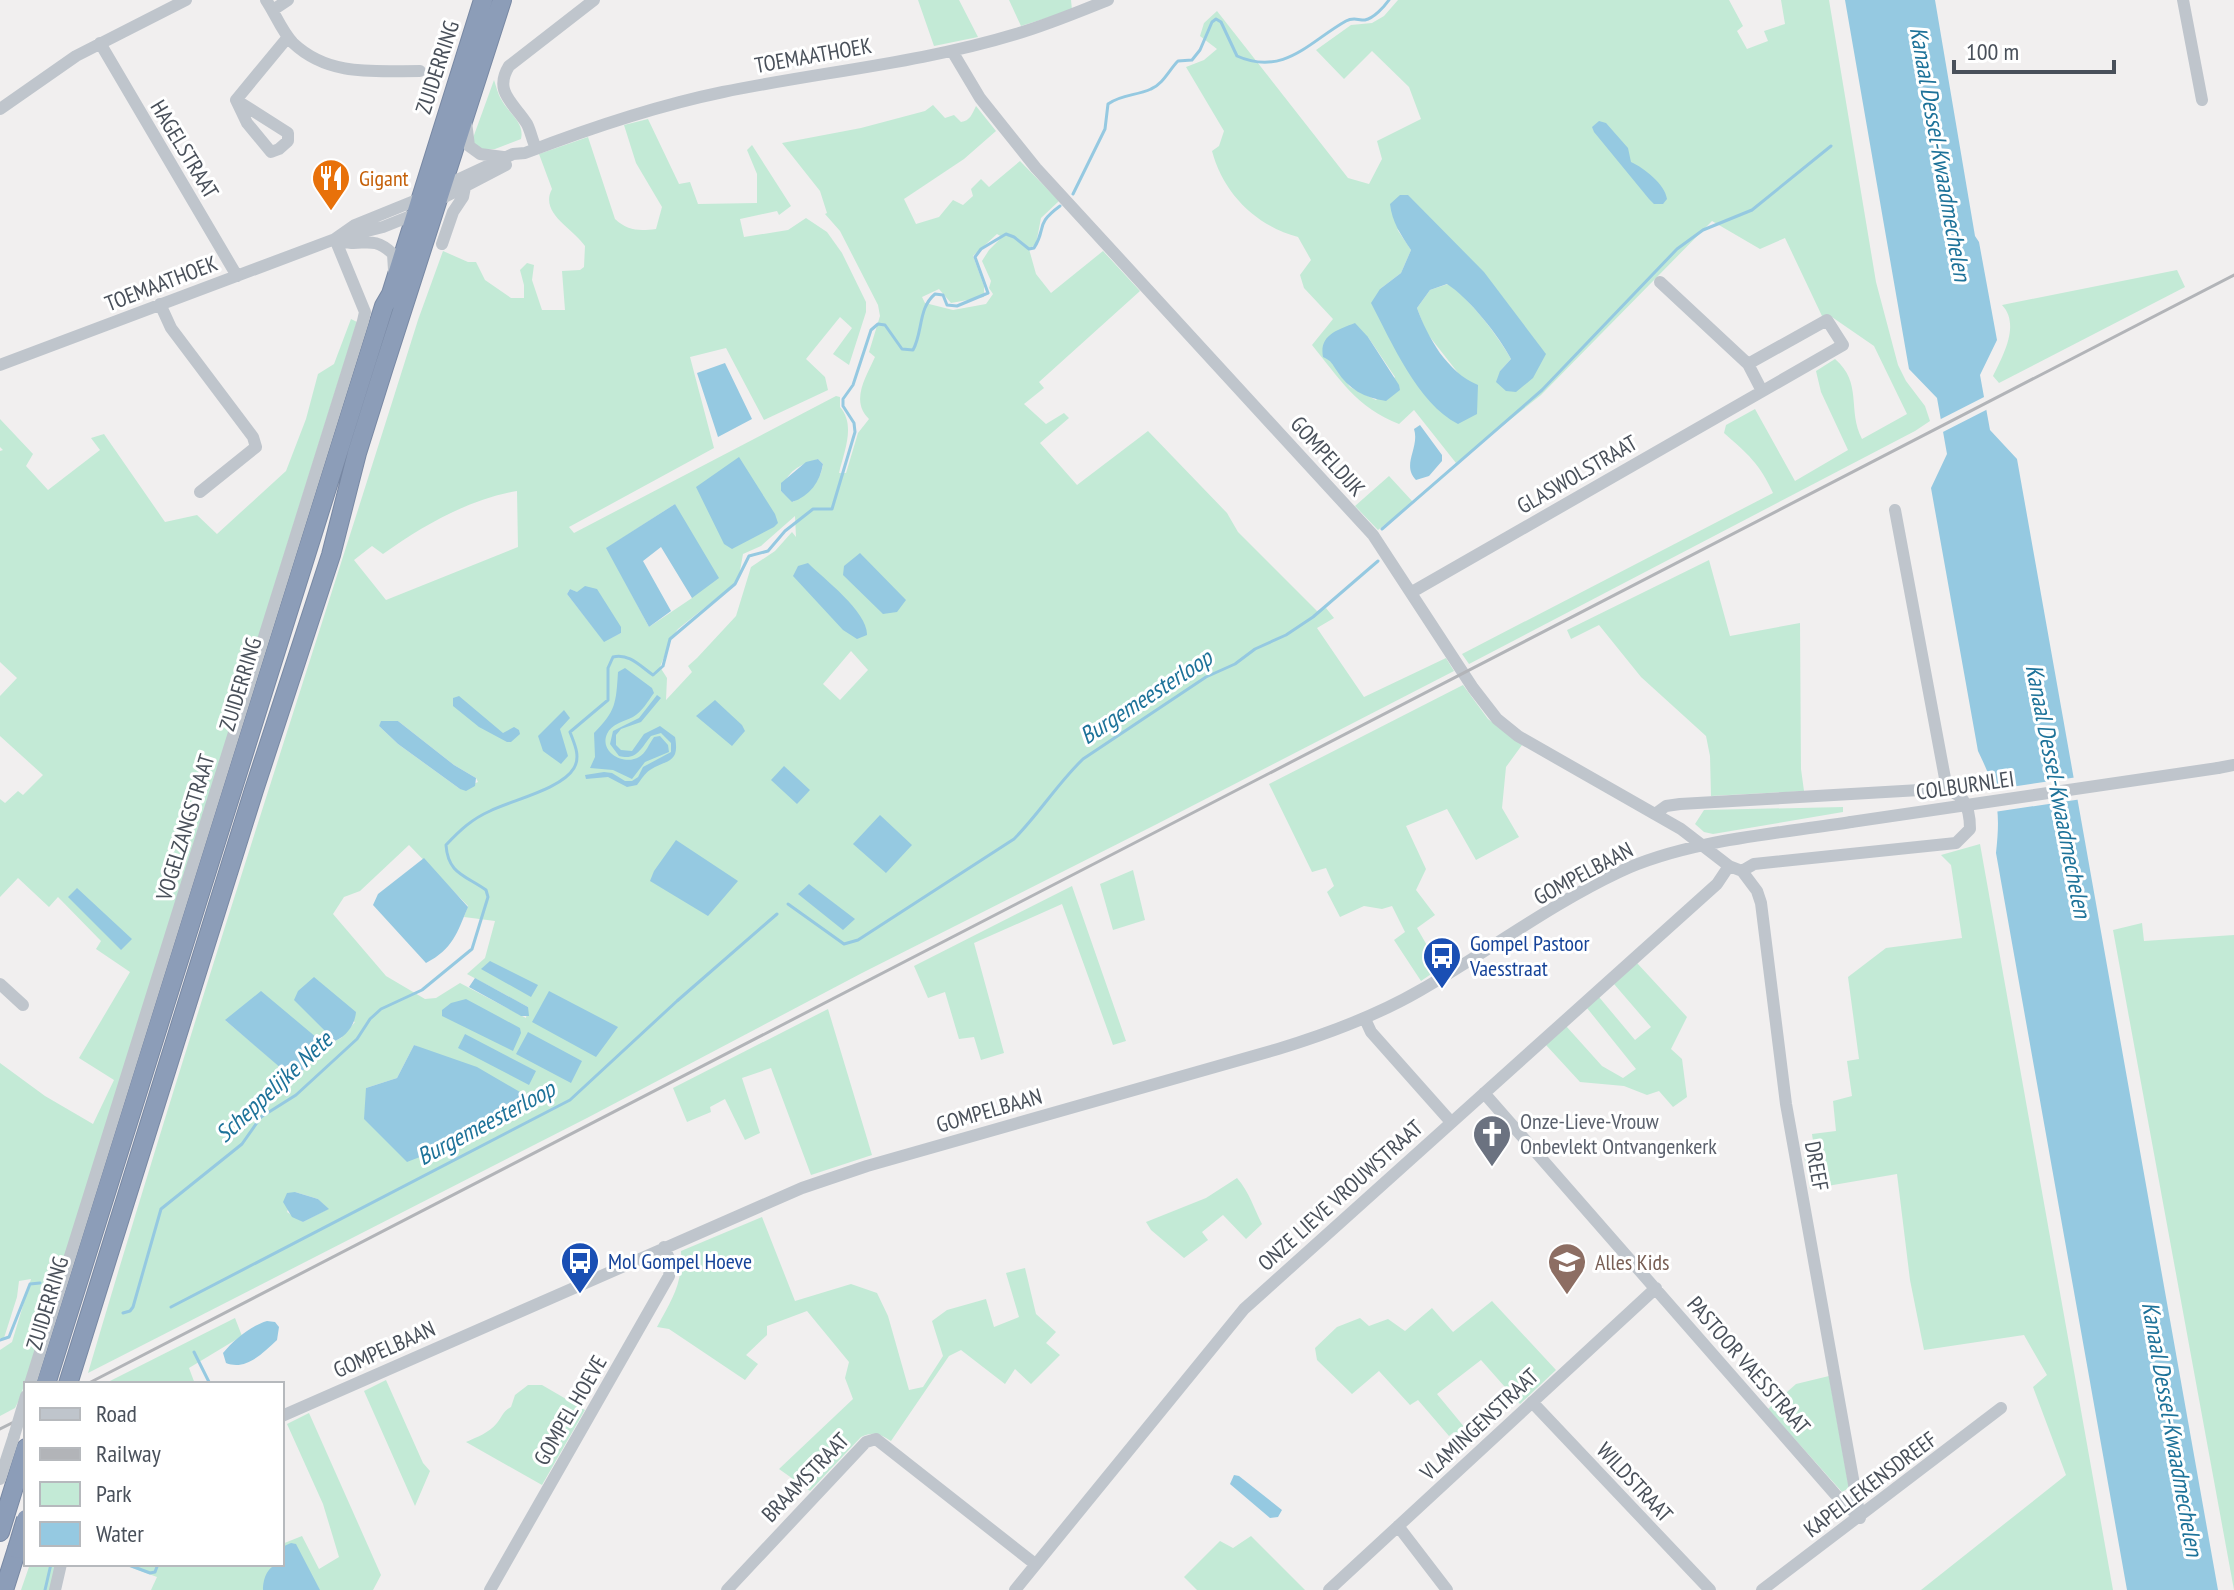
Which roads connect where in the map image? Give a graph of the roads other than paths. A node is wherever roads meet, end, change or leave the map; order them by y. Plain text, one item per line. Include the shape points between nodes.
1 (186, 0) edge
2 (288, 0) edge
3 (483, 0) edge
4 (502, 0) edge
5 (594, 0) edge
6 (1108, 0) edge
7 (2183, 0) edge
8 (270, 5) edge
9 (288, 37) junction
10 (100, 43) junction
11 (952, 51) junction
12 (420, 71) dead end
13 (236, 100) junction
14 (2202, 100) dead end
15 (0, 109) edge
16 (467, 112) junction
17 (531, 151) junction
18 (506, 157) junction
19 (465, 187) junction
20 (429, 200) junction
21 (335, 239) junction
22 (442, 244) dead end
23 (237, 276) junction
24 (1660, 282) dead end
25 (160, 304) junction
26 (384, 306) junction
27 (1748, 364) junction
28 (0, 365) edge
29 (1762, 391) junction
30 (200, 492) dead end
31 (1895, 510) dead end
32 (1412, 592) junction
33 (2234, 765) edge
34 (1947, 789) junction
35 (1655, 814) junction
36 (1703, 847) junction
37 (1736, 868) junction
38 (0, 984) edge
39 (23, 1005) dead end
40 (1365, 1019) junction
41 (1484, 1093) junction
42 (1451, 1122) junction
43 (664, 1247) junction
44 (1656, 1288) junction
45 (70, 1378) edge
46 (31, 1382) edge
47 (47, 1382) edge
48 (1532, 1402) junction
49 (2001, 1408) dead end
50 (24, 1411) edge
51 (284, 1415) edge
52 (20, 1442) edge
53 (0, 1479) edge
54 (1860, 1518) junction
55 (24, 1521) edge
56 (1398, 1526) junction
57 (24, 1529) edge
58 (5, 1535) edge
59 (1035, 1564) junction
60 (61, 1566) edge
61 (4, 1590) edge
62 (55, 1590) edge
63 (490, 1590) edge
64 (727, 1590) edge
65 (1015, 1590) edge
66 (1329, 1590) edge
67 (1447, 1590) edge
68 (1710, 1590) edge
69 (1762, 1590) edge

1 - 10 street
2 - 8 street
3 - 20 highway, ZUIDERRING
4 - 16 highway, ZUIDERRING
5 - 17 street via 503,76 508,101 529,128
6 - 11 street, TOEMAATHOEK via 1017,34
7 - 14 street
8 - 9 street
9 - 12 street via 336,68
9 - 13 street
10 - 15 street
10 - 23 street, HAGELSTRAAT
11 - 17 street, TOEMAATHOEK via 693,99 598,125
11 - 32 street, GOMPELDIJK via 1000,126 1373,535
13 - 13 street via 288,133 288,141 271,152
16 - 18 street, TOEMAATHOEK via 469,146 480,154
16 - 20 highway, ZUIDERRING
17 - 18 street, TOEMAATHOEK
17 - 19 street, TOEMAATHOEK
18 - 20 street, TOEMAATHOEK
19 - 20 street, TOEMAATHOEK
19 - 22 street
20 - 21 street, TOEMAATHOEK via 383,227
20 - 26 highway, ZUIDERRING
20 - 45 highway, ZUIDERRING via 331,555
21 - 23 street, TOEMAATHOEK
21 - 26 street via 350,245 377,242 393,254
21 - 46 street, VOGELZANGSTRAAT via 365,312 363,321
23 - 25 street, TOEMAATHOEK
24 - 27 street
25 - 28 street, TOEMAATHOEK
25 - 30 street via 171,328 256,447
26 - 47 highway, ZUIDERRING
27 - 29 street
27 - 29 street, GLASWOLSTRAAT via 1827,320 1843,345
29 - 32 street, GLASWOLSTRAAT
31 - 34 street
32 - 35 street, GOMPELDIJK via 1497,719
33 - 36 street, COLBURNLEI, bridge
34 - 35 street via 1680,804
34 - 37 street via 1964,798 1970,810 1970,829 1956,843
35 - 36 street, GOMPELDIJK
36 - 37 street, DREEF
36 - 40 street, GOMPELBAAN via 1647,861 1604,880
37 - 41 street, ONZE LIEVE VROUWSTRAAT
37 - 54 street, DREEF via 1761,903 1786,1104
38 - 39 street
40 - 42 street
40 - 43 street, GOMPELBAAN via 1278,1049 867,1166
41 - 42 street, ONZE LIEVE VROUWSTRAAT
41 - 44 street, PASTOOR VAESSTRAAT
42 - 59 street, ONZE LIEVE VROUWSTRAAT via 1244,1309
43 - 51 street, GOMPELBAAN
43 - 63 street, GOMPEL HOEVE via 671,1263 669,1276
44 - 48 street, VLAMINGENSTRAAT
44 - 54 street, PASTOOR VAESSTRAAT
48 - 56 street, VLAMINGENSTRAAT
48 - 68 street, WILDSTRAAT
49 - 54 street, KAPELLEKENSDREEF
50 - 52 street, bridge
52 - 53 street
52 - 58 highway
54 - 69 street, KAPELLEKENSDREEF
55 - 58 highway, bridge
56 - 66 street, VLAMINGENSTRAAT
56 - 67 street
57 - 58 street
58 - 61 highway
59 - 64 street, BRAAMSTRAAT via 876,1439 866,1442
59 - 65 street, ONZE LIEVE VROUWSTRAAT
60 - 62 street

